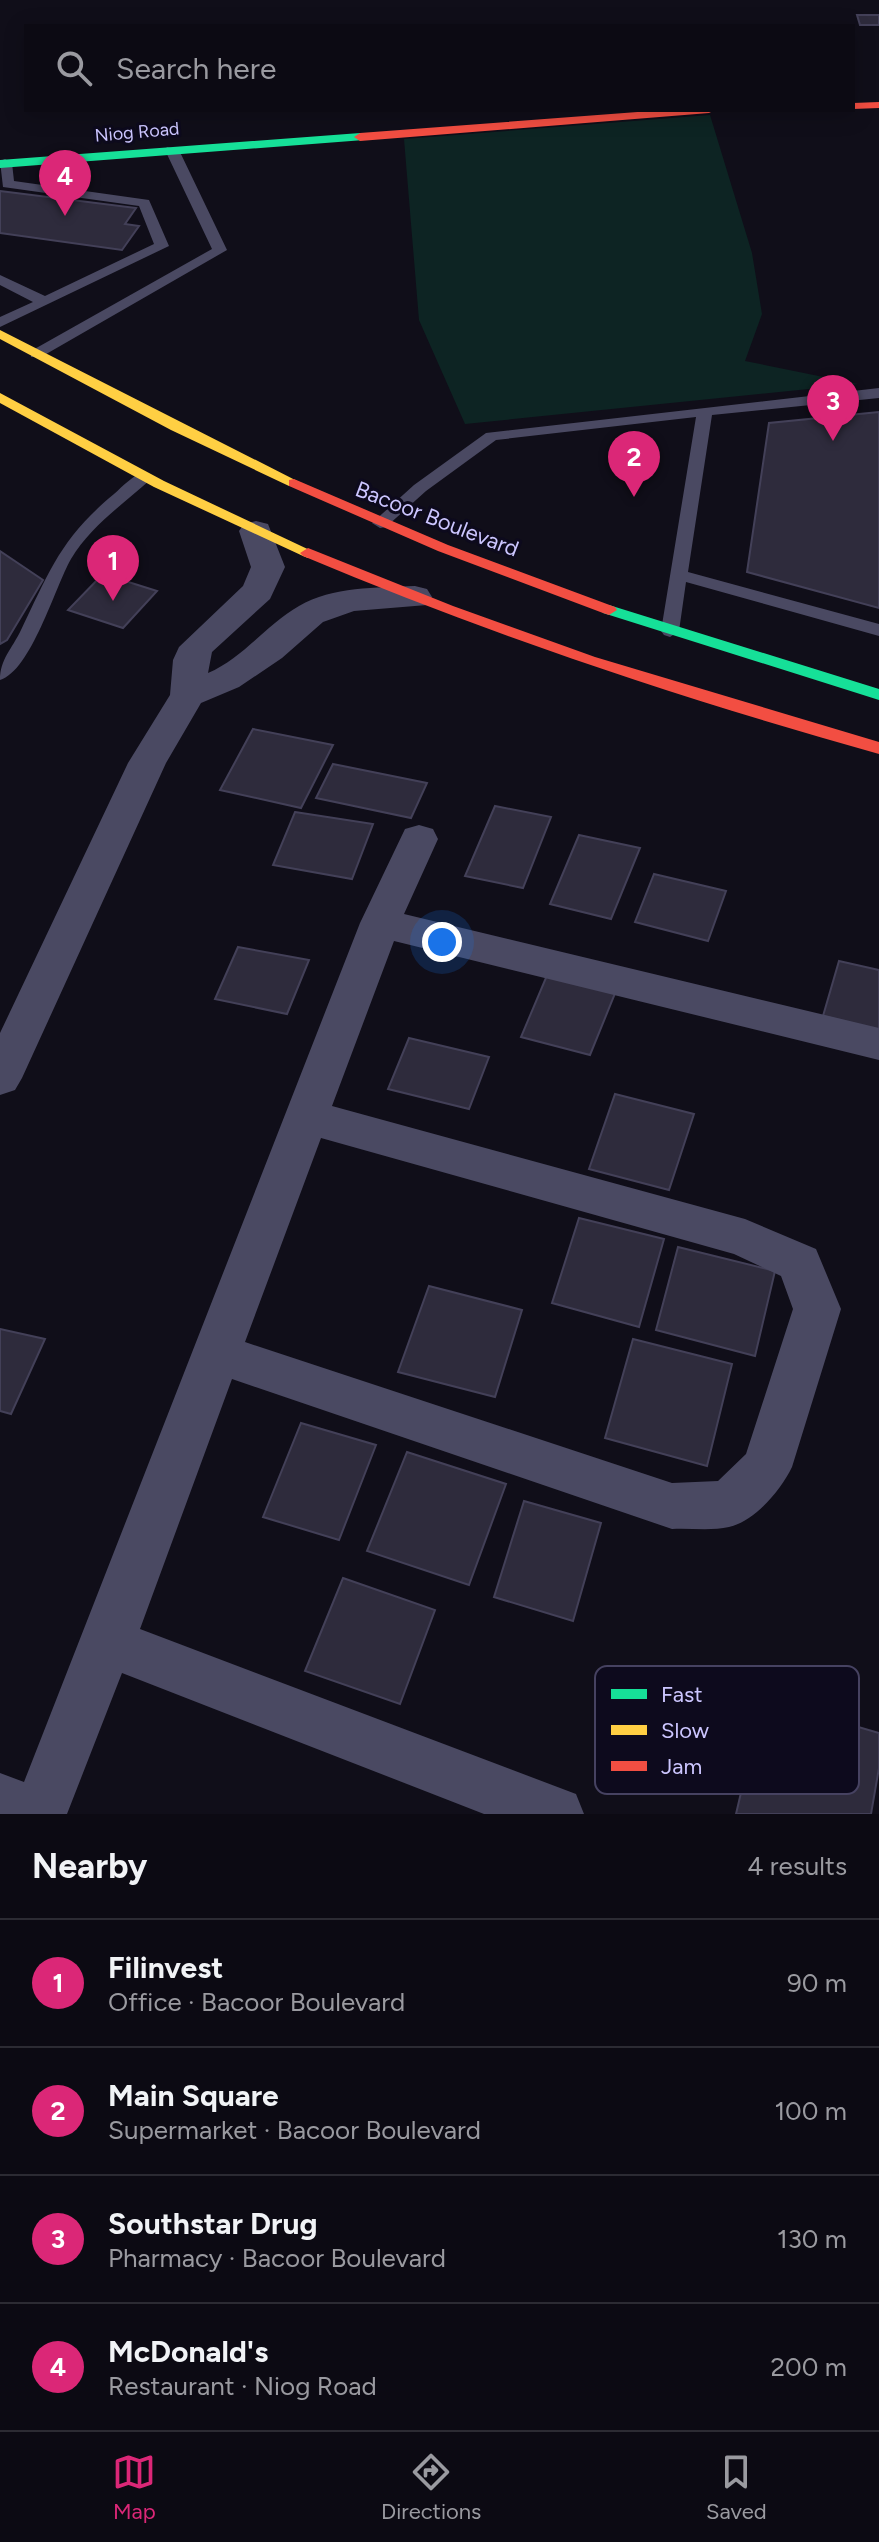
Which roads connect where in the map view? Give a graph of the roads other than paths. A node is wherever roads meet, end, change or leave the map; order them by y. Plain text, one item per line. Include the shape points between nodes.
1 (879, 105) edge
2 (855, 106) edge
3 (682, 112) edge
4 (172, 150) junction
5 (3, 164) edge
6 (0, 279) edge
7 (45, 302) junction
8 (0, 323) edge
9 (0, 334) edge
10 (36, 354) junction
11 (879, 393) edge
12 (0, 397) edge
13 (705, 411) junction
14 (144, 477) junction
15 (380, 523) junction
16 (256, 531) junction
17 (681, 575) junction
18 (415, 597) junction
19 (879, 630) edge
20 (666, 637) junction
21 (0, 674) edge
22 (188, 695) junction
23 (879, 695) edge
24 (879, 748) edge
25 (419, 839) dead end
26 (380, 923) junction
27 (879, 1044) edge
28 (0, 1078) edge
29 (305, 1116) junction
30 (216, 1353) junction
31 (108, 1642) junction
32 (0, 1801) edge
33 (37, 1814) edge
34 (556, 1814) edge

1 - 2 main road
3 - 4 main road, Niog Road
4 - 5 main road, Niog Road
4 - 10 lane via 220,250
5 - 7 lane via 8,184 144,203 162,246
6 - 7 lane
7 - 8 lane
9 - 10 main road, Bacoor Boulevard
10 - 15 main road, Bacoor Boulevard via 178,430
11 - 13 lane
12 - 14 main road
13 - 15 lane via 492,436
13 - 17 lane
14 - 16 main road
14 - 21 lane via 74,542 32,627
15 - 20 main road, Bacoor Boulevard
16 - 18 main road
16 - 22 street via 268,567 258,591 197,647
17 - 19 lane
17 - 20 lane
18 - 22 street via 350,600 311,614 226,679
18 - 24 main road
20 - 23 main road, Bacoor Boulevard
22 - 28 street via 147,763
25 - 26 street
26 - 27 street
26 - 29 street
29 - 30 street
29 - 30 street via 745,1238 800,1263 817,1309 767,1467 729,1504 672,1506
30 - 31 street
31 - 33 street
31 - 34 street
32 - 33 street

